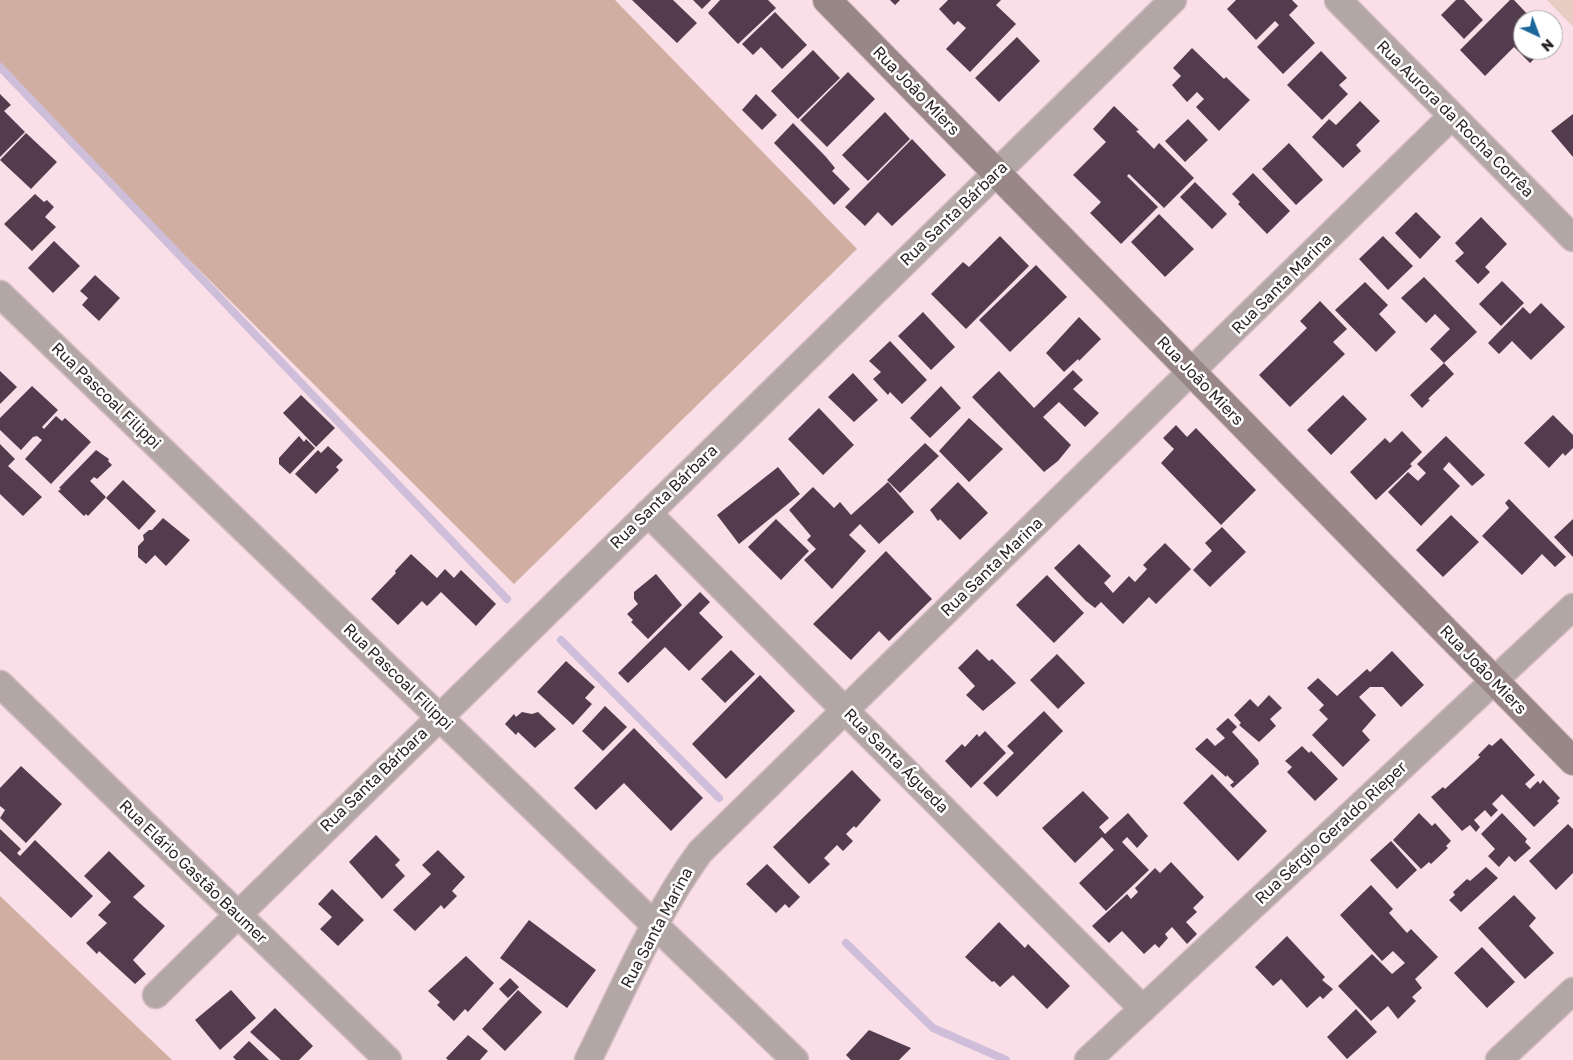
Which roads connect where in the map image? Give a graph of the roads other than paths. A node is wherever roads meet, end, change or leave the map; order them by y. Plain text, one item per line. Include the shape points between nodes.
1 (827, 0) edge
2 (1173, 0) edge
3 (1338, 0) edge
4 (1452, 116) junction
5 (996, 173) junction
6 (1573, 238) edge
7 (0, 294) edge
8 (1192, 373) junction
9 (648, 513) junction
10 (1573, 607) edge
11 (1494, 681) junction
12 (0, 684) edge
13 (845, 710) junction
14 (439, 716) junction
15 (1573, 761) edge
16 (237, 915) junction
17 (656, 926) junction
18 (1573, 991) edge
19 (156, 995) dead end
20 (1143, 1008) junction
21 (388, 1060) edge
22 (588, 1060) edge
23 (795, 1060) edge
24 (1088, 1060) edge
25 (1499, 1060) edge

1 - 5 street, Rua João Miers
2 - 5 street, Rua Santa Bárbara
3 - 4 street, Rua Aurora da Rocha Corrêa
4 - 6 street, Rua Aurora da Rocha Corrêa
4 - 8 street, Rua Santa Marina
5 - 8 street, Rua João Miers
5 - 9 street, Rua Santa Bárbara
7 - 14 street, Rua Pascoal Filippi
8 - 11 street, Rua João Miers
8 - 13 street, Rua Santa Marina
9 - 13 street, Rua Santa Águeda
9 - 14 street, Rua Santa Bárbara
10 - 11 street, Rua Sérgio Geraldo Rieper
11 - 15 street, Rua João Miers
11 - 20 street, Rua Sérgio Geraldo Rieper
12 - 16 street, Rua Elário Gastão Baumer
13 - 17 street, Rua Santa Marina via 700,852 683,874
13 - 20 street, Rua Santa Águeda
14 - 16 street, Rua Santa Bárbara
14 - 17 street, Rua Pascoal Filippi
16 - 19 street, Rua Santa Bárbara
16 - 21 street, Rua Elário Gastão Baumer
17 - 22 street, Rua Santa Marina
17 - 23 street, Rua Pascoal Filippi
18 - 25 street
20 - 24 street, Rua Sérgio Geraldo Rieper

